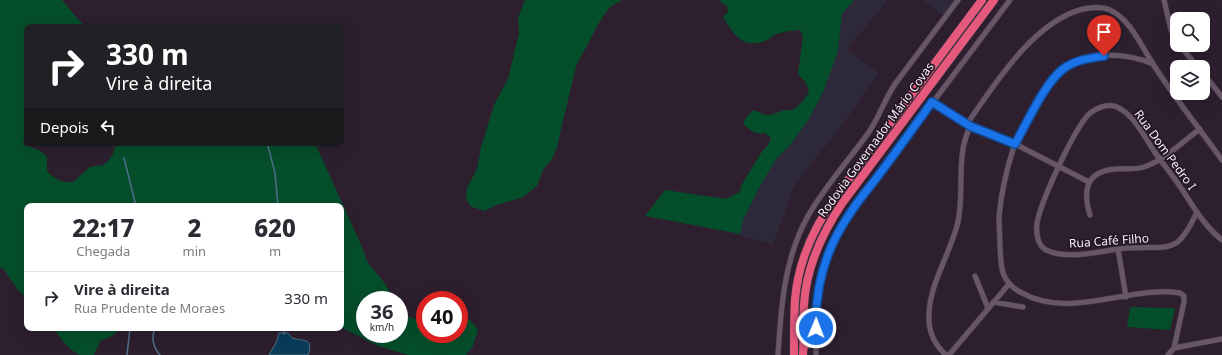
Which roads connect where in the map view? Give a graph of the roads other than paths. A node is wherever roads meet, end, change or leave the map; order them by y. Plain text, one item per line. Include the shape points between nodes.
1 (958, 0) edge
2 (982, 0) edge
3 (994, 0) edge
4 (1010, 0) edge
5 (1164, 0) edge
6 (1170, 26) edge
7 (1185, 52) edge
8 (1192, 60) edge
9 (1153, 64) junction
10 (1210, 82) edge
11 (1222, 97) edge
12 (932, 102) junction
13 (968, 125) junction
14 (1200, 129) junction
15 (1015, 144) junction
16 (1160, 160) junction
17 (1222, 160) edge
18 (1058, 168) junction
19 (1089, 182) junction
20 (1197, 212) junction
21 (1090, 215) dead end
22 (1222, 240) edge
23 (1118, 249) junction
24 (975, 276) dead end
25 (1009, 284) junction
26 (1126, 297) junction
27 (993, 302) junction
28 (1023, 307) dead end
29 (988, 308) junction
30 (816, 319) junction
31 (1222, 339) edge
32 (1174, 348) junction
33 (803, 353) edge
34 (778, 355) edge
35 (794, 355) edge
36 (816, 355) edge
37 (948, 355) edge
38 (1168, 355) edge

1 - 34 street, Rodovia Governador Mário Covas via 895,84 874,124 804,223 792,251 786,277
2 - 35 highway, Rodovia Governador Mário Covas via 821,218 806,251 798,279 794,310
3 - 33 highway, Rodovia Governador Mário Covas via 831,221 817,251 807,282
4 - 12 street
5 - 6 street
7 - 8 street
9 - 13 street via 1128,25 1110,10 1091,7 1067,14 1050,24 1009,65
9 - 14 street
9 - 15 street via 1120,55 1085,59 1064,69 1048,87
10 - 11 street
12 - 13 street
12 - 30 street via 840,228 822,273
13 - 15 street
13 - 37 street via 963,149 958,223 929,310 933,339
14 - 16 street
14 - 17 street
15 - 18 street
15 - 25 street via 999,218 1001,266
16 - 18 street, Rua Dom Pedro I via 1127,113 1115,106 1108,106 1090,113 1082,122
16 - 19 street via 1135,169 1103,172
16 - 20 street, Rua Dom Pedro I
18 - 19 street
18 - 23 street, Rua Café Filho via 1037,222 1039,243 1045,250 1067,254
19 - 21 street via 1086,195
20 - 22 street, Rua Dom Pedro I
20 - 23 street, Rua Café Filho via 1185,235 1175,245
23 - 26 street
24 - 29 street
25 - 26 street via 1023,294 1064,303
25 - 27 street
26 - 32 street via 1152,292 1176,292 1183,295 1185,298
27 - 28 street
27 - 29 street
29 - 37 street
30 - 33 highway
30 - 36 street
31 - 32 street
32 - 38 street

